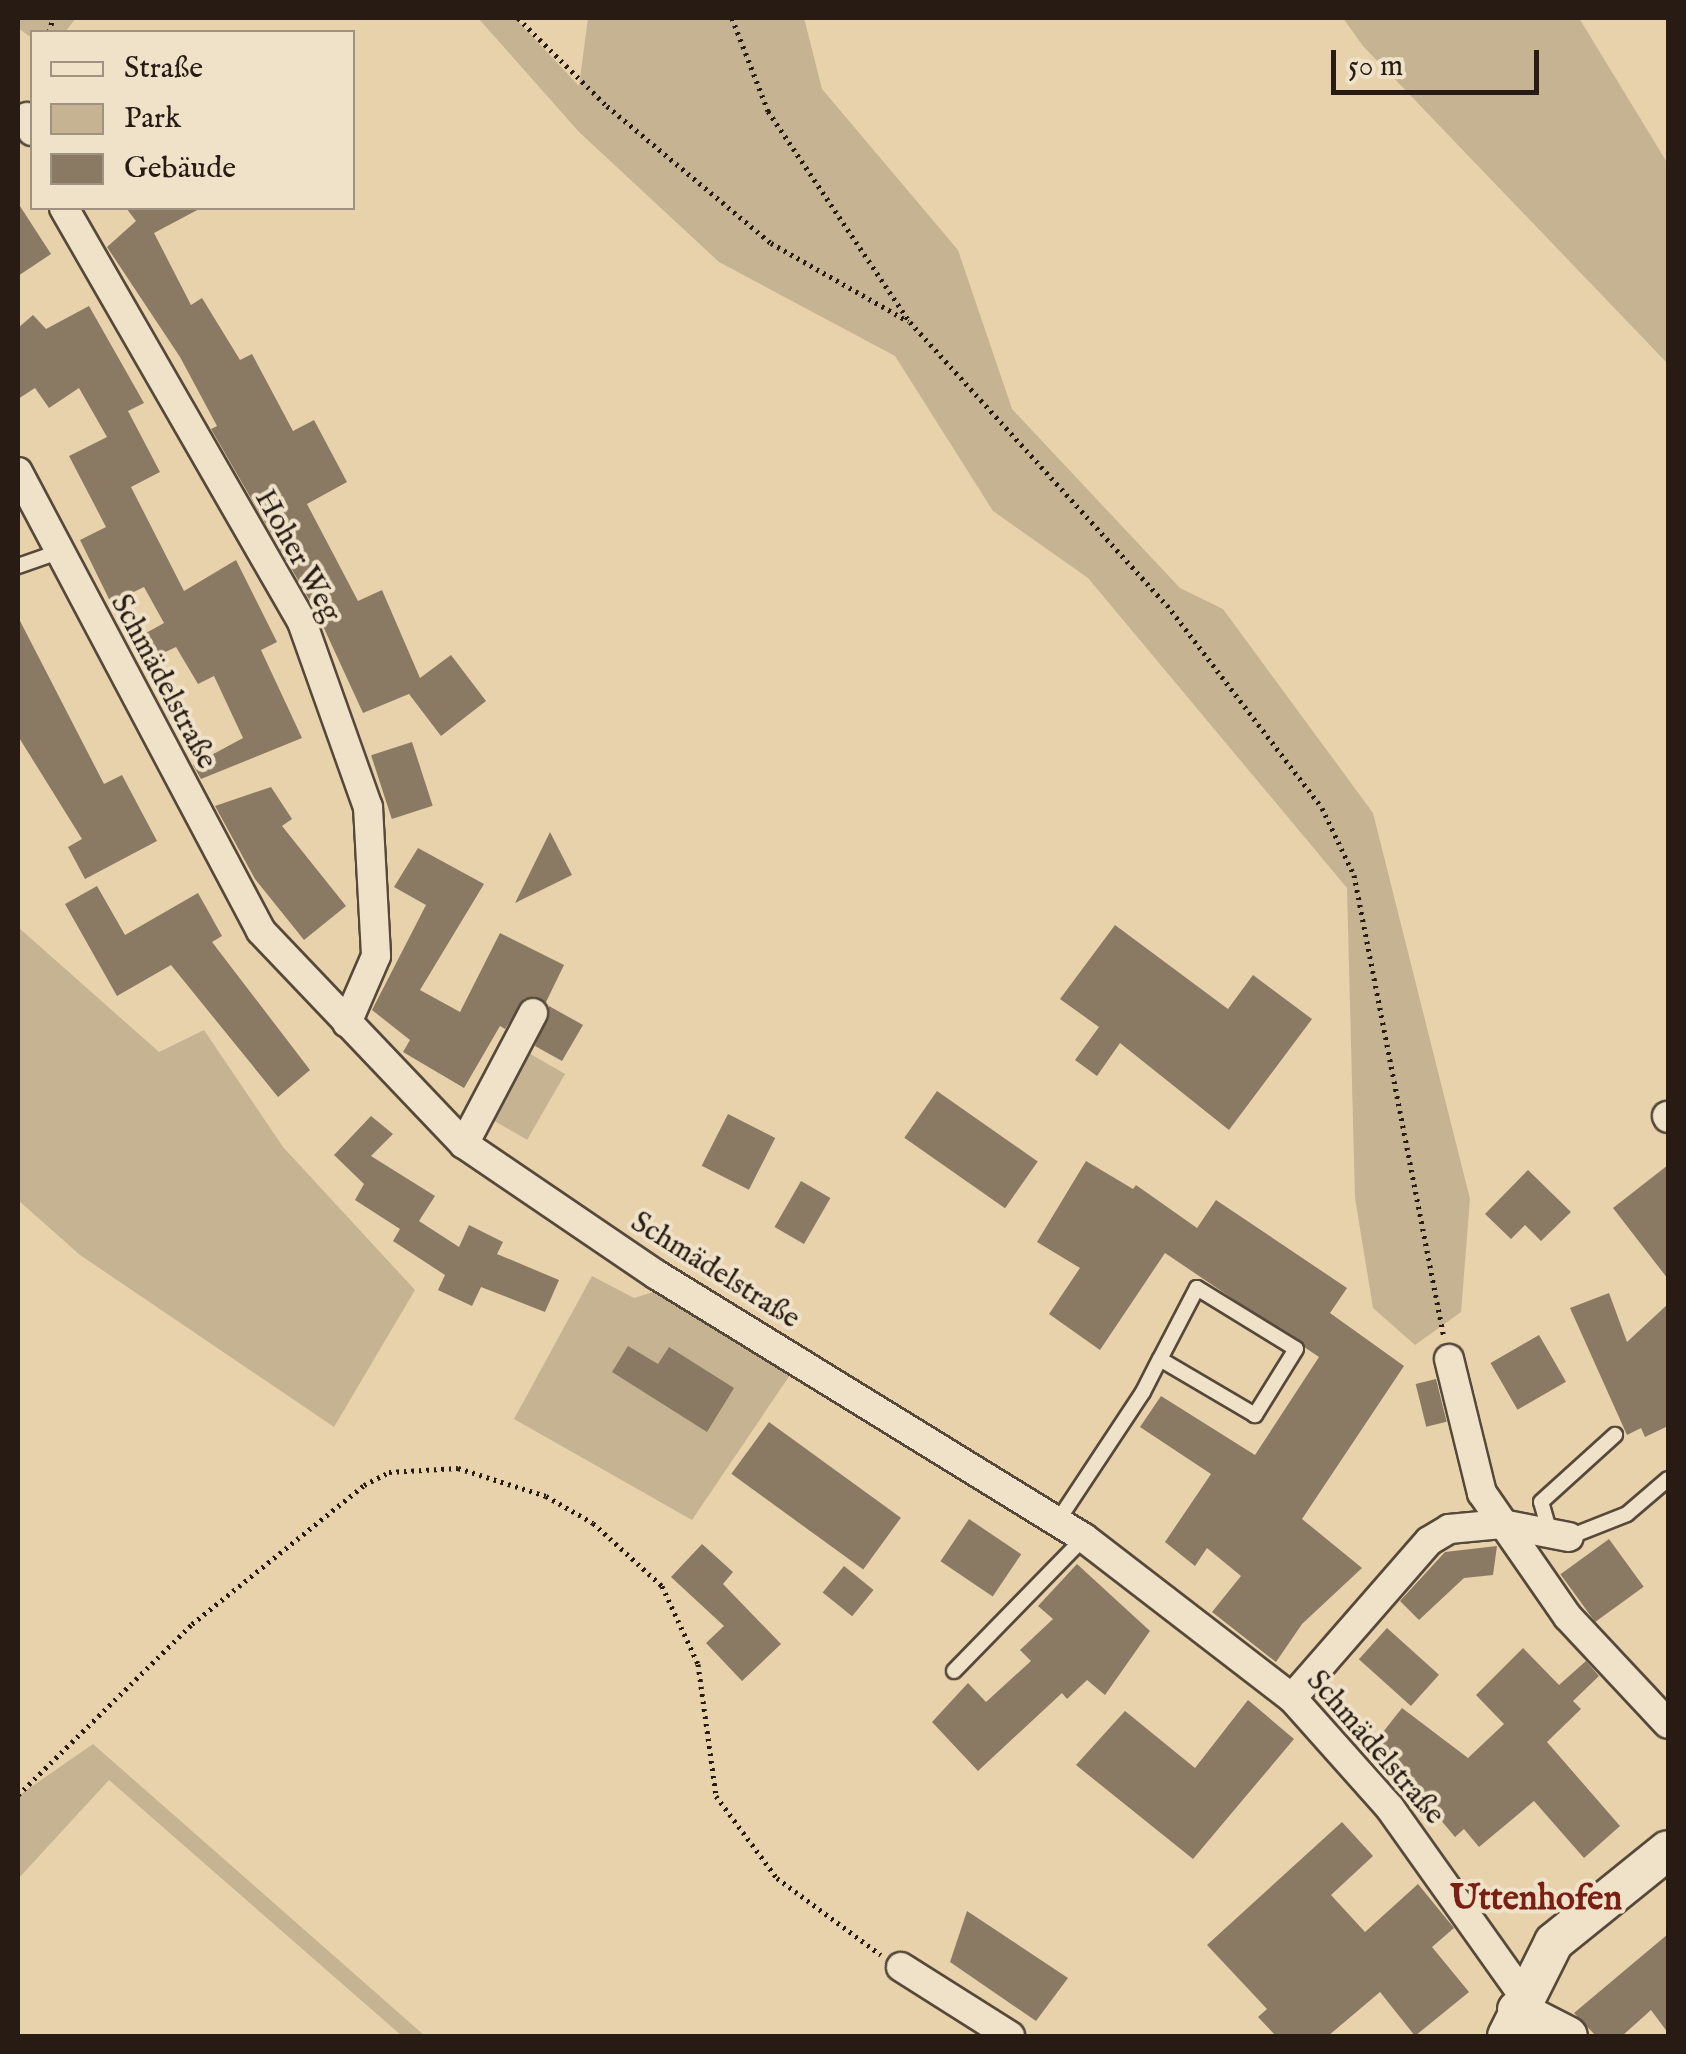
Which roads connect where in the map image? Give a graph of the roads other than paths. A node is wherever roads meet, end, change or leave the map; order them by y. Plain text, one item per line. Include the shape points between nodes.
1 (65, 210) edge
2 (18, 472) edge
3 (58, 552) junction
4 (18, 566) edge
5 (534, 1013) dead end
6 (348, 1023) junction
7 (464, 1144) junction
8 (1449, 1358) road end
9 (1160, 1359) junction
10 (1615, 1435) dead end
11 (1668, 1479) edge
12 (1057, 1522) junction
13 (1502, 1524) junction
14 (1560, 1536) junction
15 (1084, 1538) junction
16 (954, 1671) dead end
17 (1292, 1698) junction
18 (1668, 1724) edge
19 (1668, 1850) edge
20 (901, 1967) road end
21 (1516, 2014) edge
22 (1010, 2036) edge
23 (1568, 2036) edge

1 - 6 street, Hoher Weg via 302,622 368,807 376,956
2 - 3 street, Schmädelstraße
3 - 4 lane
3 - 6 street, Schmädelstraße via 261,931
5 - 7 street
6 - 7 street, Schmädelstraße
7 - 12 street, Schmädelstraße via 657,1276
8 - 13 street via 1482,1494
9 - 9 lane via 1197,1288 1296,1349 1255,1415
9 - 12 lane
10 - 14 lane via 1541,1502
11 - 14 lane via 1627,1514
12 - 15 street, Schmädelstraße
13 - 14 street
13 - 17 street via 1466,1522 1429,1540
13 - 18 street via 1568,1616
15 - 16 lane
15 - 17 street, Schmädelstraße
17 - 21 street, Schmädelstraße via 1390,1808
19 - 21 street via 1554,1942
20 - 22 street
21 - 23 street

